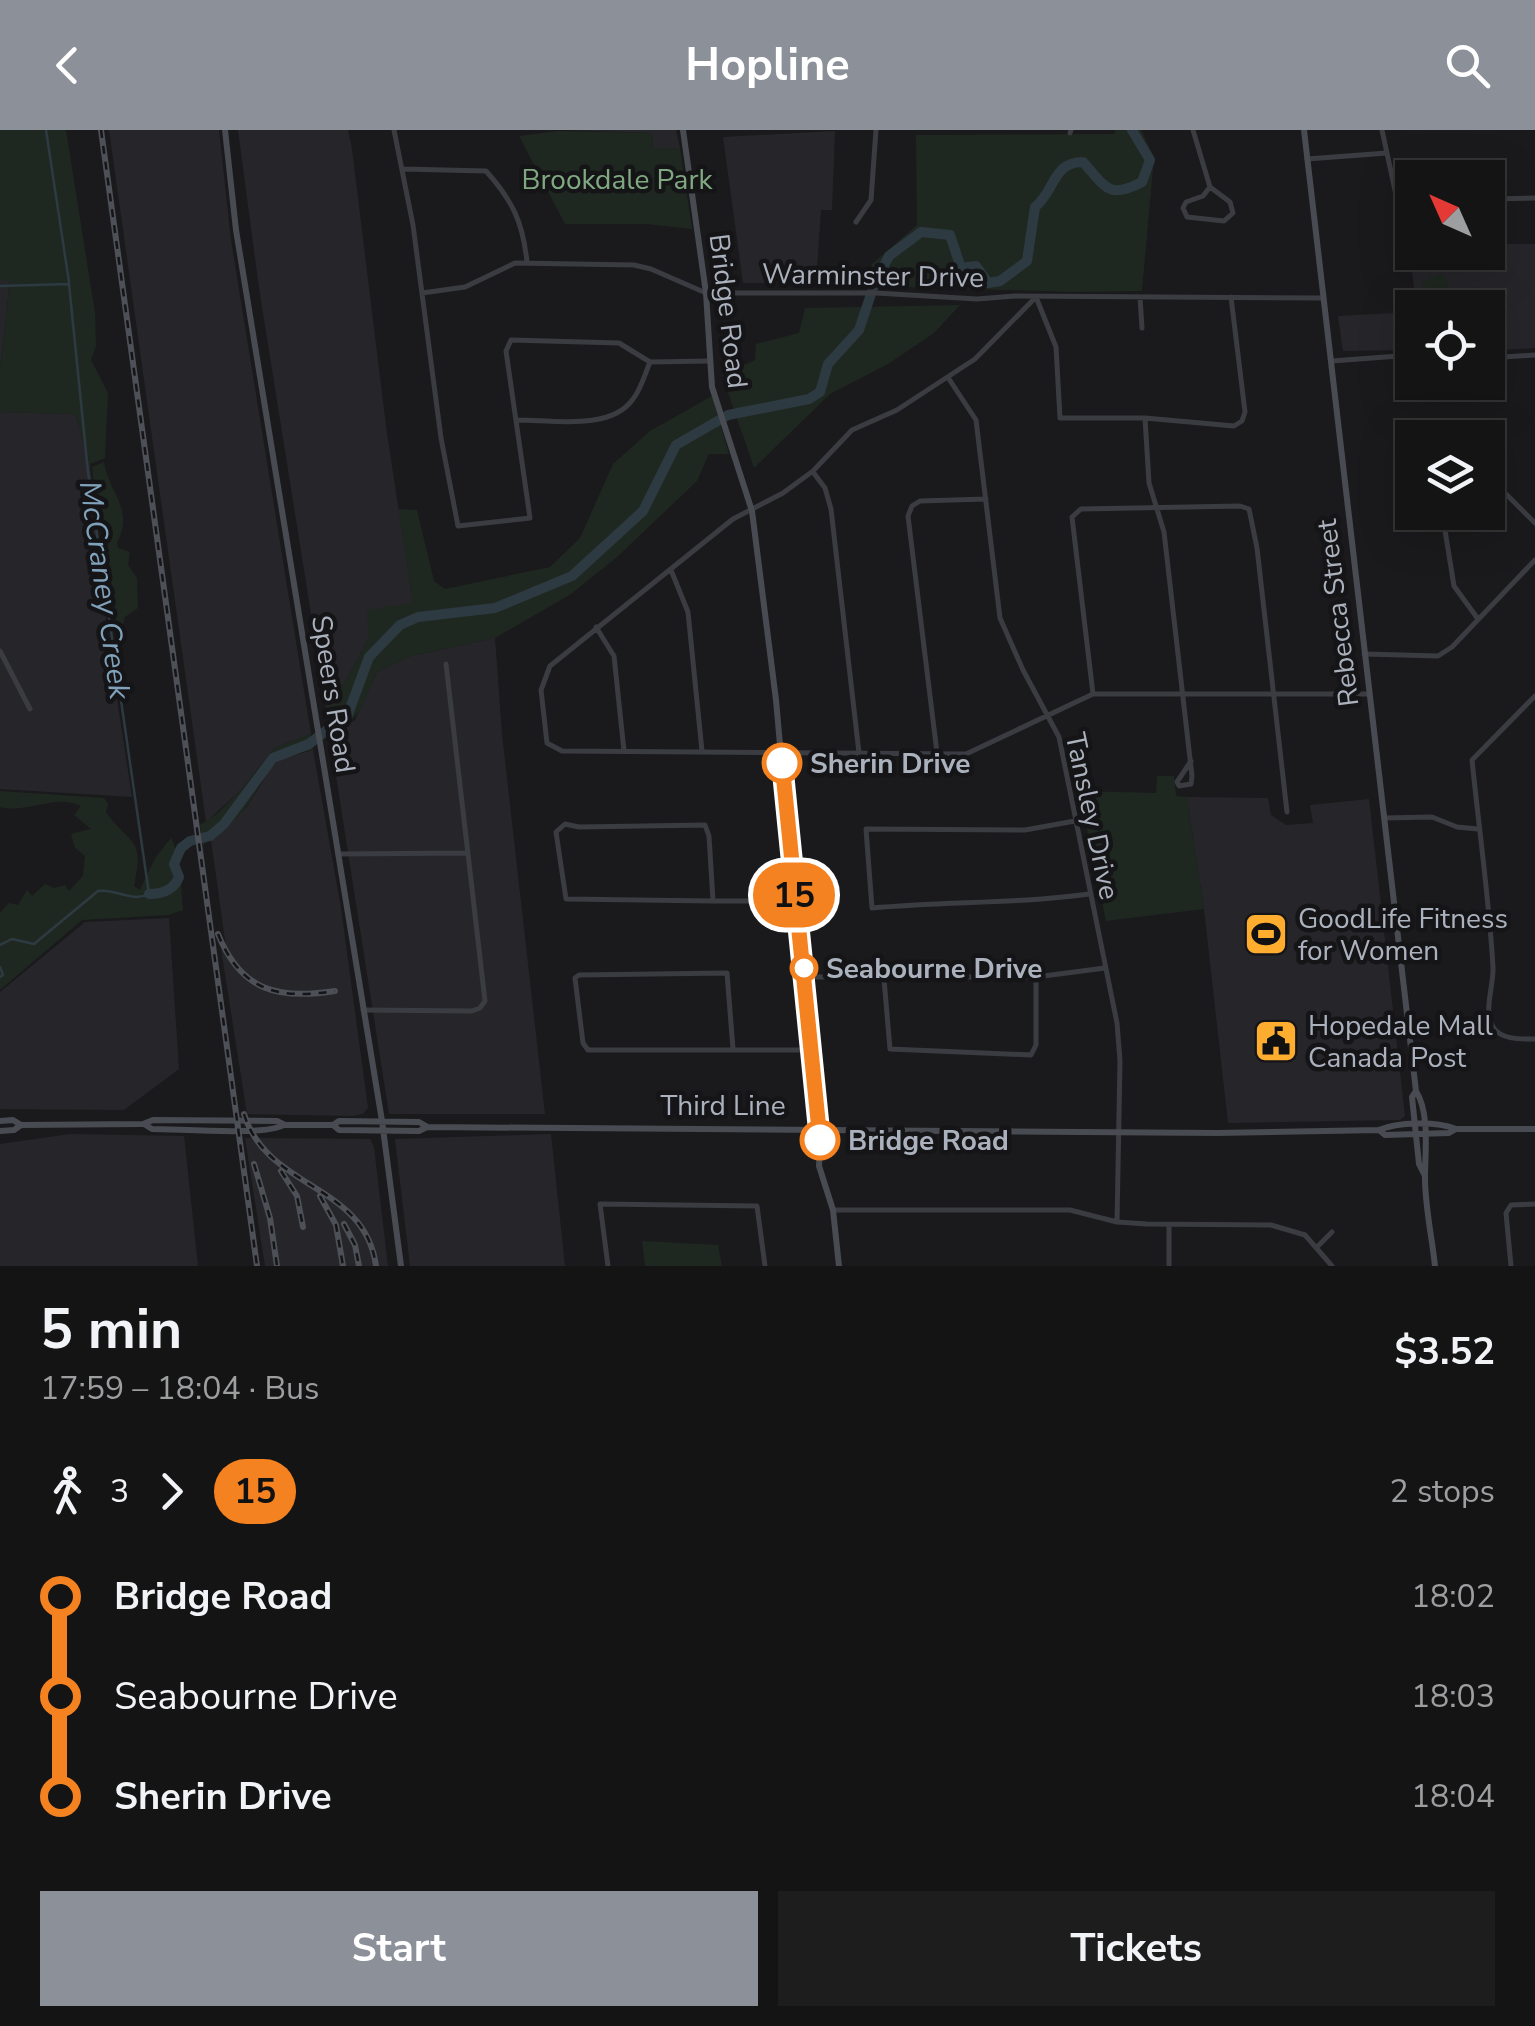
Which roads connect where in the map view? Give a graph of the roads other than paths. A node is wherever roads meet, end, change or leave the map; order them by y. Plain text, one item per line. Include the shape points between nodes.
1 (225, 130) edge
2 (394, 130) edge
3 (683, 130) edge
4 (876, 130) edge
5 (1193, 130) edge
6 (1304, 130) edge
7 (1382, 130) edge
8 (1386, 153) junction
9 (1307, 159) junction
10 (403, 169) junction
11 (1210, 187) junction
12 (1395, 191) edge
13 (1535, 198) edge
14 (1505, 199) edge
15 (856, 222) dead end
16 (528, 262) junction
17 (422, 293) junction
18 (706, 293) junction
19 (1036, 297) junction
20 (1140, 298) junction
21 (1230, 298) junction
22 (1324, 298) junction
23 (1142, 328) dead end
24 (1535, 355) edge
25 (1395, 356) edge
26 (1505, 357) edge
27 (1332, 360) junction
28 (708, 361) junction
29 (650, 362) junction
30 (949, 378) junction
31 (1145, 418) junction
32 (517, 420) junction
33 (813, 471) junction
34 (1505, 493) edge
35 (986, 499) junction
36 (1157, 510) junction
37 (752, 511) junction
38 (1535, 523) edge
39 (1445, 530) edge
40 (1535, 560) edge
41 (671, 570) junction
42 (1478, 619) junction
43 (596, 627) junction
44 (0, 650) edge
45 (1364, 654) junction
46 (446, 664) dead end
47 (1093, 694) junction
48 (1183, 694) junction
49 (1368, 694) junction
50 (1272, 695) junction
51 (1535, 696) edge
52 (30, 708) dead end
53 (1049, 714) junction
54 (624, 751) junction
55 (702, 751) junction
56 (781, 752) junction
57 (937, 752) junction
58 (859, 753) junction
59 (1190, 762) junction
60 (1288, 812) dead end
61 (1384, 818) junction
62 (1075, 821) junction
63 (1478, 828) junction
64 (466, 852) junction
65 (338, 854) junction
66 (1090, 894) junction
67 (713, 901) junction
68 (794, 901) junction
69 (1105, 968) junction
70 (805, 977) junction
71 (1036, 977) junction
72 (884, 979) junction
73 (363, 1010) junction
74 (1535, 1039) edge
75 (733, 1048) junction
76 (812, 1050) junction
77 (0, 1121) edge
78 (21, 1125) junction
79 (383, 1126) junction
80 (821, 1128) junction
81 (1535, 1129) edge
82 (1419, 1130) junction
83 (0, 1131) edge
84 (1117, 1131) junction
85 (1535, 1204) edge
86 (833, 1210) junction
87 (1117, 1222) junction
88 (1169, 1225) junction
89 (1332, 1232) dead end
90 (1318, 1246) junction
91 (401, 1266) edge
92 (608, 1266) edge
93 (764, 1266) edge
94 (839, 1266) edge
95 (1169, 1266) edge
96 (1332, 1266) edge
97 (1435, 1266) edge
98 (1510, 1266) edge

1 - 65 main road, Speers Road
2 - 10 street
3 - 18 main road, Bridge Road
4 - 15 street via 872,200
5 - 11 street
6 - 9 main road, Rebecca Street
7 - 8 street
8 - 9 street
8 - 12 street
9 - 22 main road, Rebecca Street
10 - 16 street via 486,172 524,228
10 - 17 street
11 - 11 street via 1186,202 1187,218 1232,216 1232,205
13 - 14 street
16 - 17 street, Warminster Drive via 501,267 466,287
16 - 18 street, Warminster Drive via 652,268
17 - 32 street via 458,526 530,518
18 - 19 street, Warminster Drive
18 - 28 main road, Bridge Road
19 - 20 street, Warminster Drive
19 - 30 street, Warminster Drive
19 - 31 street via 1056,347 1060,418
20 - 21 street, Warminster Drive
20 - 23 street
21 - 22 street, Warminster Drive
21 - 31 street via 1242,421 1234,426
22 - 27 main road, Rebecca Street
24 - 26 street
25 - 27 street
27 - 45 main road, Rebecca Street
28 - 29 street
28 - 37 main road, Bridge Road
29 - 32 street via 632,401 617,413 596,420
29 - 32 street via 619,343 511,340 506,351
30 - 33 street, Warminster Drive via 852,430
30 - 35 street, Tansley Drive via 976,420
31 - 36 street
33 - 37 street, Warminster Drive
33 - 58 street via 831,509
34 - 38 street
35 - 53 street, Tansley Drive via 1000,618
35 - 57 street via 920,501 908,516
36 - 47 street via 1080,509 1072,516
36 - 48 street
36 - 50 street via 1249,509
37 - 41 street, Warminster Drive
37 - 56 main road, Bridge Road
39 - 42 street via 1454,586
40 - 42 street
41 - 43 street, Warminster Drive
41 - 55 street via 688,612
42 - 45 street via 1438,656
43 - 54 street via 614,656
43 - 54 street, Warminster Drive via 544,678 547,743 562,751
44 - 52 street
45 - 49 main road, Rebecca Street
46 - 64 street
47 - 48 street
47 - 53 street
48 - 50 street
48 - 59 street
49 - 50 street
49 - 61 main road, Rebecca Street
50 - 60 street
51 - 63 street via 1472,760
53 - 57 street via 966,754
53 - 62 street, Tansley Drive
54 - 55 street
55 - 56 street
56 - 58 street
56 - 68 main road, Bridge Road
57 - 58 street
59 - 59 street via 1177,782 1179,786 1191,784
61 - 63 street via 1432,817
61 - 82 main road, Rebecca Street
62 - 66 street, Tansley Drive
62 - 66 street via 1025,830 866,829 872,908
63 - 74 street via 1494,980 1491,1025 1514,1039
64 - 65 street
64 - 73 street via 485,1001 472,1011
65 - 73 main road, Speers Road
66 - 69 street, Tansley Drive
67 - 67 street via 705,825 564,824 556,832 566,900
67 - 68 street
68 - 70 main road, Bridge Road
69 - 71 street
69 - 84 street, Tansley Drive via 1120,1061
70 - 72 street
70 - 76 main road, Bridge Road
71 - 72 street
71 - 72 street via 1031,1054 890,1049
73 - 79 main road, Speers Road
75 - 75 street via 588,1050 576,978 727,973
75 - 76 street
76 - 80 main road, Bridge Road
77 - 78 main road, Third Line
78 - 79 main road, Third Line via 227,1120
78 - 83 main road, Third Line
79 - 80 main road, Third Line
79 - 91 main road, Speers Road
80 - 84 main road, Third Line
80 - 86 main road, Bridge Road via 819,1166
81 - 82 main road, Third Line
82 - 84 main road, Third Line
82 - 97 main road, Rebecca Street
84 - 87 street, Tansley Drive
85 - 98 street via 1511,1205 1506,1213
86 - 87 street via 1070,1210
86 - 94 main road, Bridge Road
87 - 88 street
88 - 90 street via 1271,1225 1305,1234
88 - 95 street
89 - 90 street
90 - 96 street
92 - 93 street via 600,1204 758,1206

